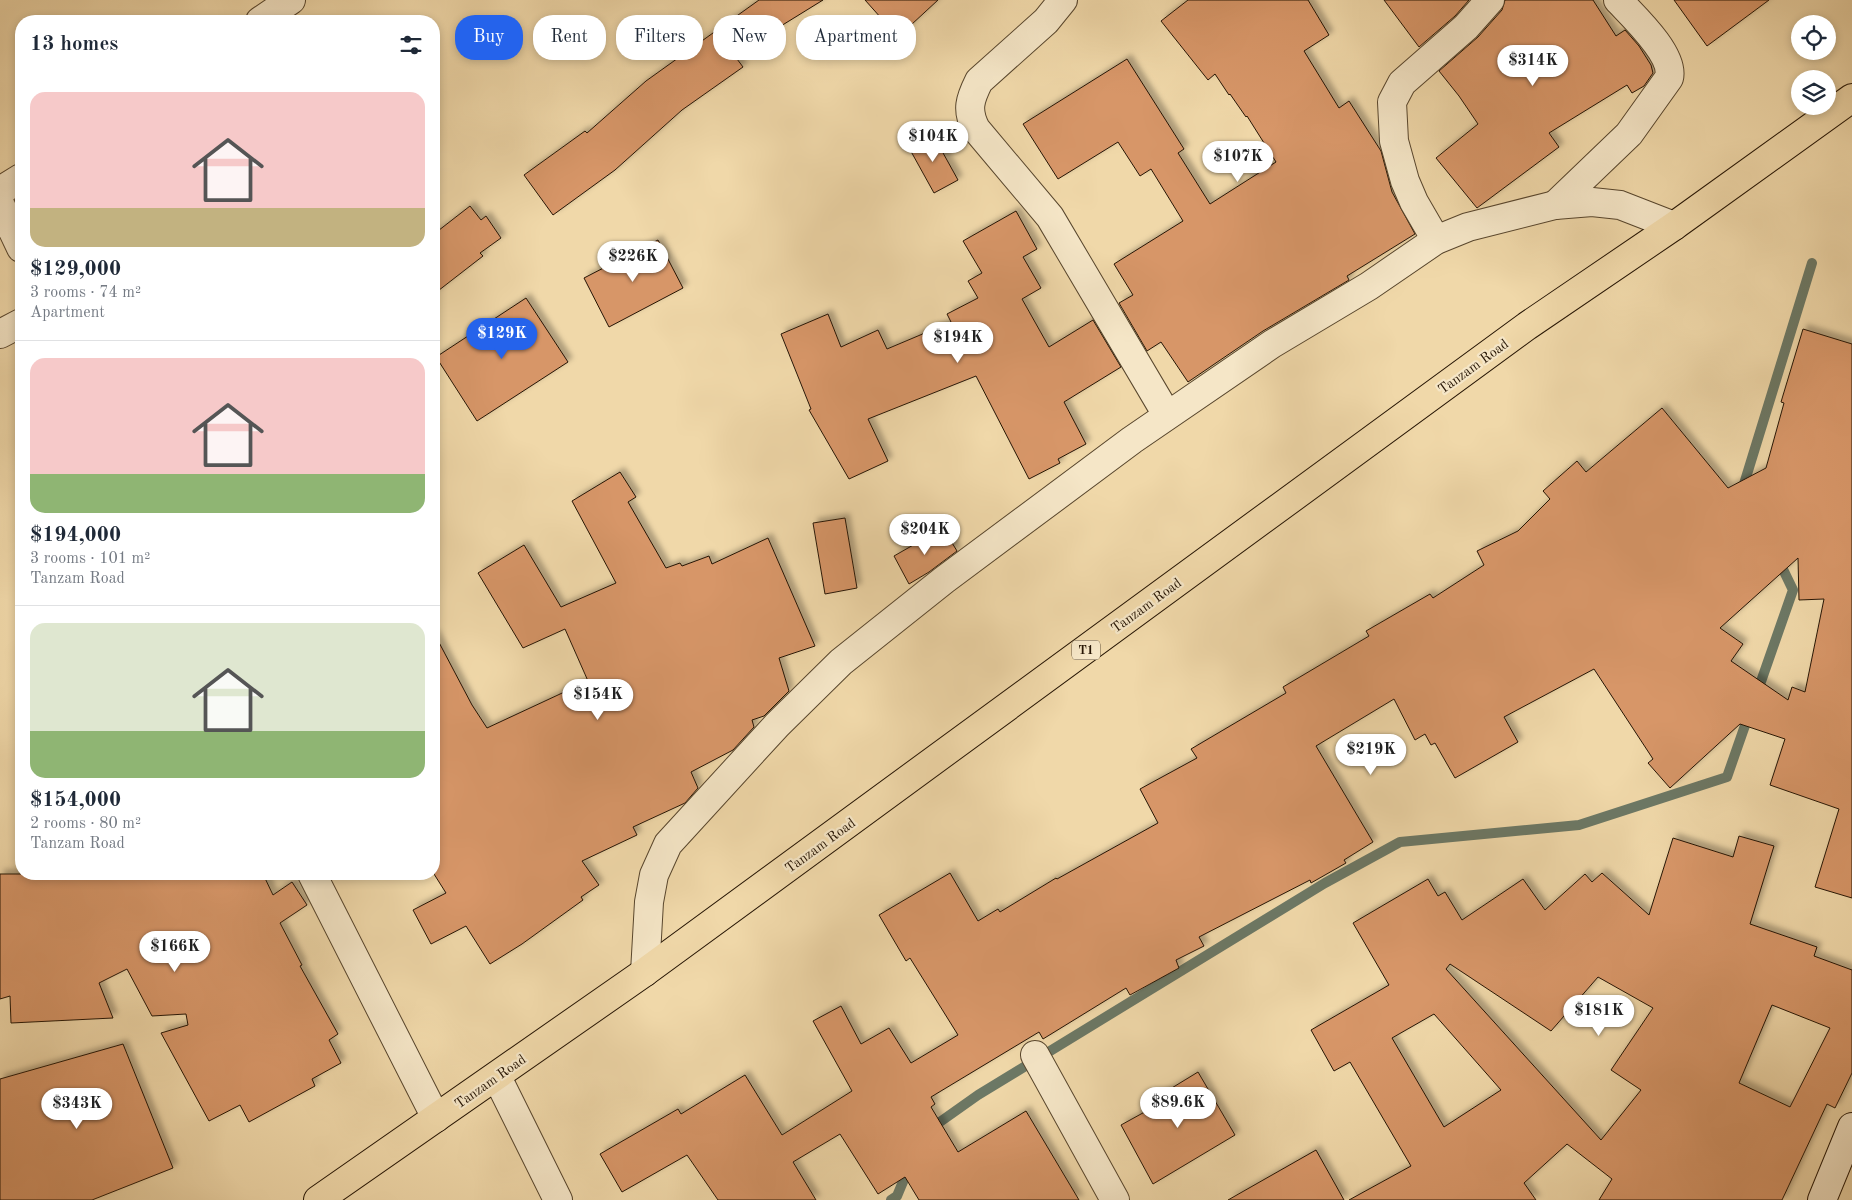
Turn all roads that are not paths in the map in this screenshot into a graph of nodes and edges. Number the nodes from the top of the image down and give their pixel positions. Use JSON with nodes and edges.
{"nodes":[{"id":1,"x":291,"y":0,"type":"edge"},
{"id":2,"x":1063,"y":0,"type":"edge"},
{"id":3,"x":1490,"y":0,"type":"edge"},
{"id":4,"x":1618,"y":0,"type":"edge"},
{"id":5,"x":269,"y":15,"type":"edge"},
{"id":6,"x":1852,"y":98,"type":"edge"},
{"id":7,"x":15,"y":182,"type":"edge"},
{"id":8,"x":0,"y":191,"type":"edge"},
{"id":9,"x":0,"y":204,"type":"edge"},
{"id":10,"x":1555,"y":205,"type":"junction"},
{"id":11,"x":1674,"y":226,"type":"junction"},
{"id":12,"x":15,"y":235,"type":"edge"},
{"id":13,"x":1436,"y":240,"type":"junction"},
{"id":14,"x":15,"y":326,"type":"edge"},
{"id":15,"x":0,"y":334,"type":"edge"},
{"id":16,"x":1167,"y":415,"type":"junction"},
{"id":17,"x":315,"y":880,"type":"edge"},
{"id":18,"x":645,"y":972,"type":"junction"},
{"id":19,"x":1035,"y":1055,"type":"dead end"},
{"id":20,"x":496,"y":1077,"type":"junction"},
{"id":21,"x":436,"y":1118,"type":"junction"},
{"id":22,"x":1852,"y":1127,"type":"edge"},
{"id":23,"x":318,"y":1200,"type":"edge"},
{"id":24,"x":558,"y":1200,"type":"edge"},
{"id":25,"x":1115,"y":1200,"type":"edge"},
{"id":26,"x":1822,"y":1200,"type":"edge"}],
"edges":[{"from":1,"to":5,"type":"street"},
{"from":2,"to":16,"type":"street"},
{"from":3,"to":13,"type":"street"},
{"from":4,"to":10,"type":"street"},
{"from":6,"to":11,"type":"highway","name":"Tanzam Road","number":"T1"},
{"from":7,"to":8,"type":"street"},
{"from":9,"to":12,"type":"street"},
{"from":10,"to":11,"type":"street"},
{"from":10,"to":13,"type":"street"},
{"from":11,"to":18,"type":"highway","name":"Tanzam Road","number":"T1"},
{"from":13,"to":16,"type":"street"},
{"from":14,"to":15,"type":"street"},
{"from":16,"to":18,"type":"street"},
{"from":17,"to":21,"type":"street"},
{"from":18,"to":20,"type":"highway","name":"Tanzam Road","number":"T1"},
{"from":19,"to":25,"type":"street"},
{"from":20,"to":21,"type":"highway","name":"Tanzam Road","number":"T1"},
{"from":20,"to":24,"type":"street"},
{"from":21,"to":23,"type":"highway","name":"Tanzam Road","number":"T1"},
{"from":22,"to":26,"type":"street"}]}
